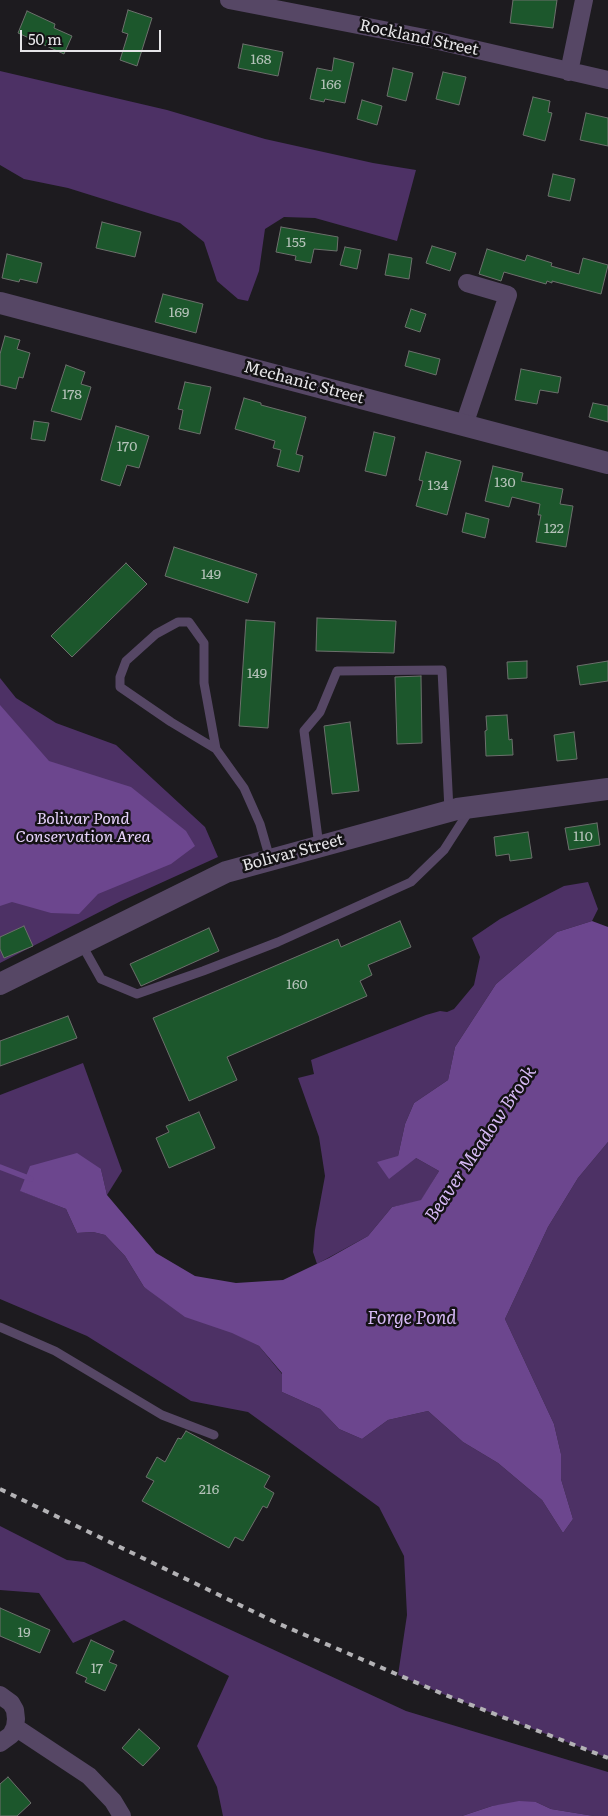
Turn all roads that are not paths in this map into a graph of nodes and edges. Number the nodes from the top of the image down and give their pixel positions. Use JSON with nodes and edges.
{"nodes":[{"id":1,"x":229,"y":0,"type":"edge"},
{"id":2,"x":584,"y":0,"type":"edge"},
{"id":3,"x":569,"y":72,"type":"junction"},
{"id":4,"x":608,"y":80,"type":"edge"},
{"id":5,"x":467,"y":283,"type":"dead end"},
{"id":6,"x":0,"y":303,"type":"edge"},
{"id":7,"x":464,"y":425,"type":"junction"},
{"id":8,"x":608,"y":463,"type":"edge"},
{"id":9,"x":216,"y":749,"type":"junction"},
{"id":10,"x":608,"y":789,"type":"edge"},
{"id":11,"x":472,"y":807,"type":"junction"},
{"id":12,"x":450,"y":811,"type":"junction"},
{"id":13,"x":319,"y":846,"type":"junction"},
{"id":14,"x":270,"y":859,"type":"junction"},
{"id":15,"x":81,"y":942,"type":"junction"},
{"id":16,"x":0,"y":984,"type":"edge"},
{"id":17,"x":0,"y":1327,"type":"edge"},
{"id":18,"x":214,"y":1436,"type":"dead end"},
{"id":19,"x":0,"y":1695,"type":"edge"},
{"id":20,"x":15,"y":1727,"type":"junction"},
{"id":21,"x":0,"y":1743,"type":"edge"},
{"id":22,"x":122,"y":1816,"type":"edge"}],
"edges":[{"from":1,"to":3,"type":"street","name":"Rockland Street"},
{"from":2,"to":3,"type":"street"},
{"from":3,"to":4,"type":"street","name":"Rockland Street"},
{"from":5,"to":7,"type":"street"},
{"from":6,"to":7,"type":"street","name":"Mechanic Street"},
{"from":7,"to":8,"type":"street","name":"Mechanic Street"},
{"from":9,"to":9,"type":"lane"},
{"from":9,"to":14,"type":"lane"},
{"from":10,"to":11,"type":"street","name":"Bolivar Street"},
{"from":11,"to":12,"type":"street","name":"Bolivar Street"},
{"from":11,"to":15,"type":"lane"},
{"from":12,"to":13,"type":"street","name":"Bolivar Street"},
{"from":12,"to":13,"type":"lane"},
{"from":13,"to":14,"type":"street","name":"Bolivar Street"},
{"from":14,"to":15,"type":"street","name":"Bolivar Street"},
{"from":15,"to":16,"type":"street","name":"Bolivar Street"},
{"from":17,"to":18,"type":"lane"},
{"from":19,"to":20,"type":"street"},
{"from":20,"to":21,"type":"street"},
{"from":20,"to":22,"type":"street"}]}
